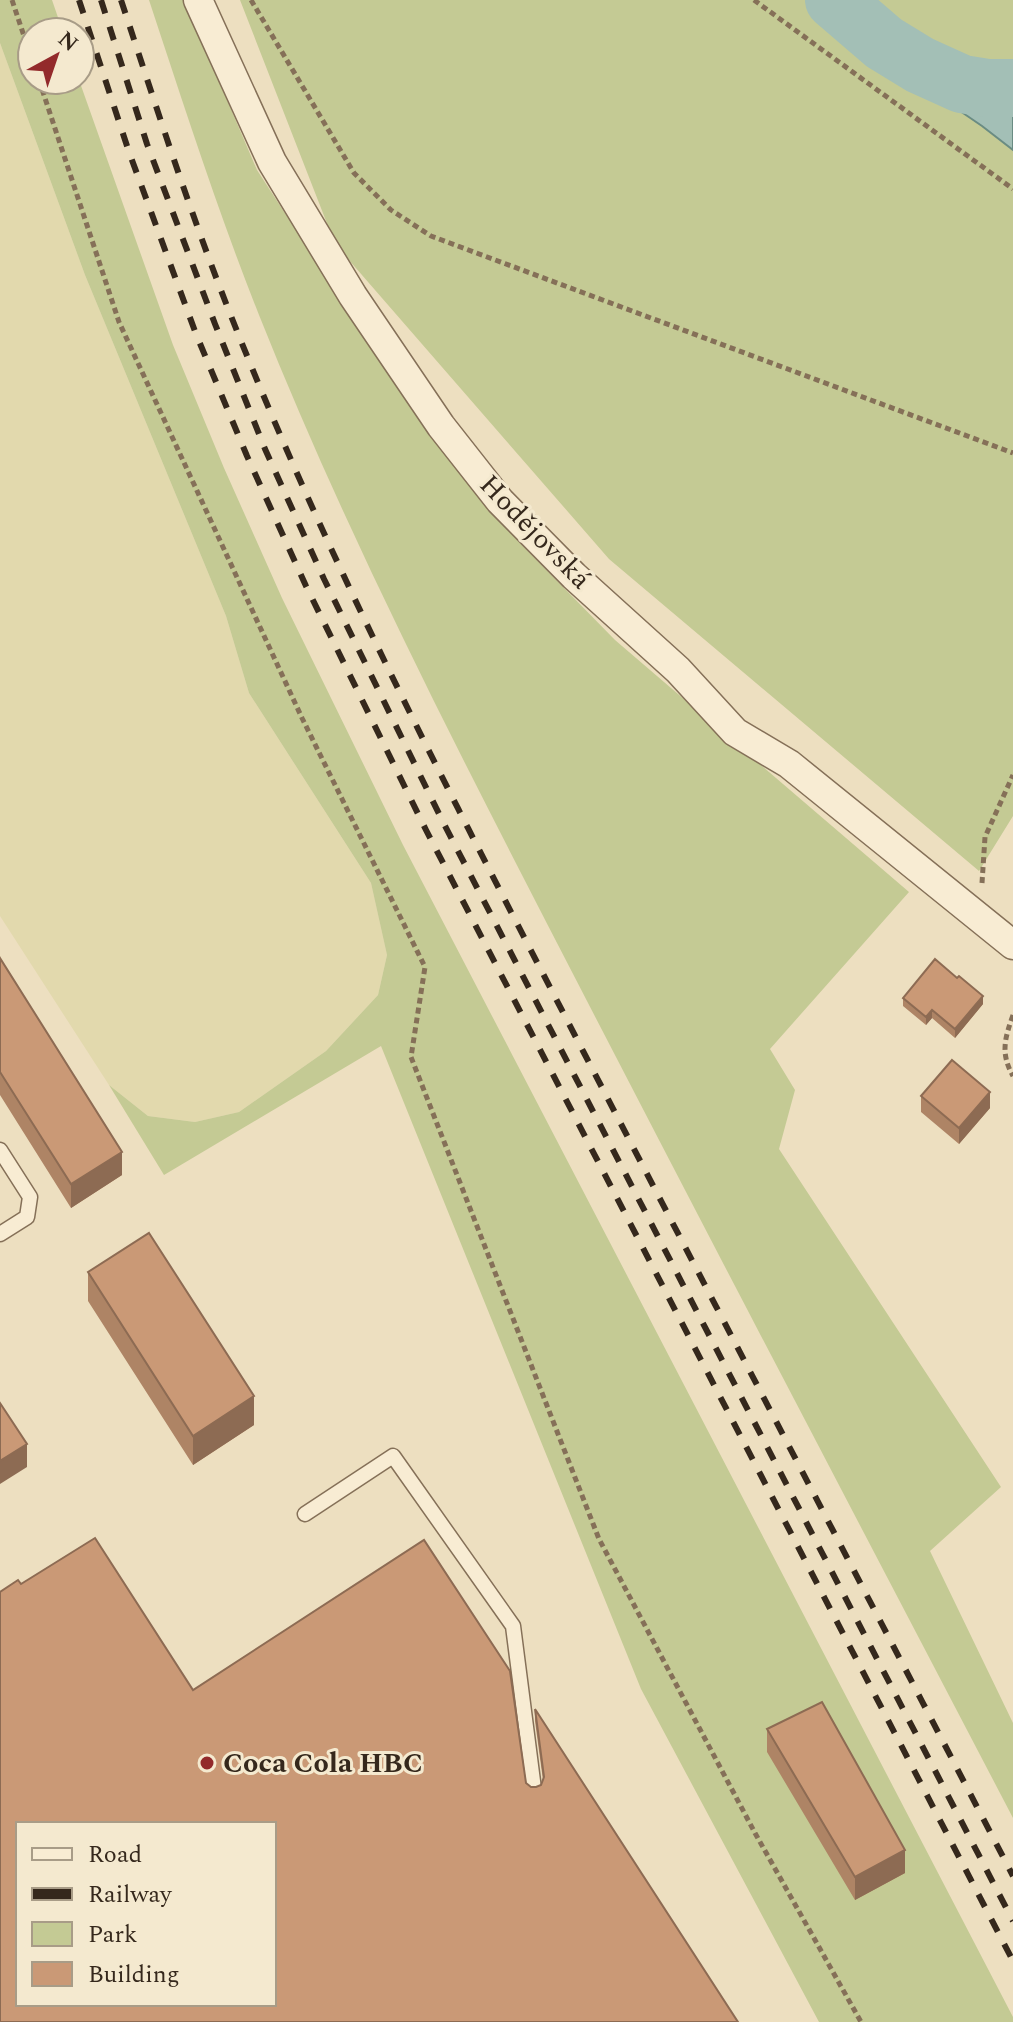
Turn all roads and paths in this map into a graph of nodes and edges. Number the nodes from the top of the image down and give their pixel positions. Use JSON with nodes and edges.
{"nodes":[{"id":1,"x":198,"y":0,"type":"edge"},
{"id":2,"x":251,"y":0,"type":"edge"},
{"id":3,"x":754,"y":0,"type":"edge"},
{"id":4,"x":44,"y":96,"type":"edge"},
{"id":5,"x":1013,"y":189,"type":"edge"},
{"id":6,"x":1013,"y":453,"type":"edge"},
{"id":7,"x":1013,"y":775,"type":"edge"},
{"id":8,"x":1008,"y":941,"type":"edge"},
{"id":9,"x":1013,"y":1015,"type":"edge"},
{"id":10,"x":1013,"y":1076,"type":"edge"},
{"id":11,"x":0,"y":1150,"type":"edge"},
{"id":12,"x":0,"y":1234,"type":"edge"},
{"id":13,"x":305,"y":1514,"type":"dead end"},
{"id":14,"x":534,"y":1789,"type":"edge"},
{"id":15,"x":861,"y":2022,"type":"edge"}],
"edges":[{"from":1,"to":8,"type":"street","name":"Hodějovská"},
{"from":2,"to":6,"type":"path"},
{"from":3,"to":5,"type":"path"},
{"from":4,"to":15,"type":"path"},
{"from":7,"to":8,"type":"path"},
{"from":9,"to":10,"type":"path"},
{"from":11,"to":12,"type":"lane"},
{"from":13,"to":14,"type":"lane"}]}
